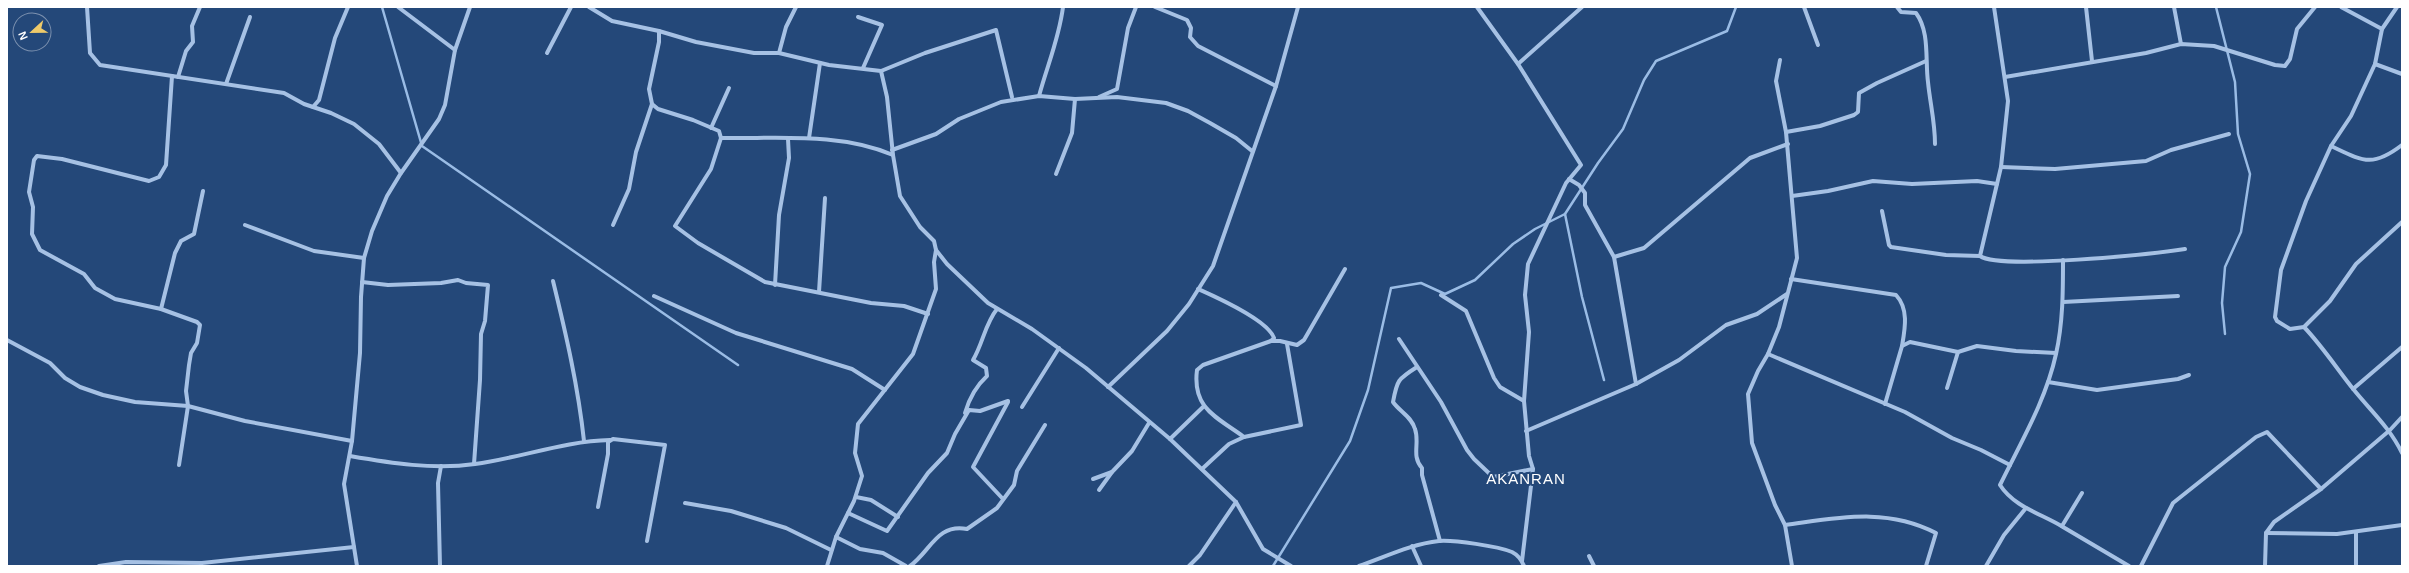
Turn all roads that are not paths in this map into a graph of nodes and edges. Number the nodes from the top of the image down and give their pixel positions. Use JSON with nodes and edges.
{"nodes":[{"id":1,"x":87,"y":7,"type":"edge"},
{"id":2,"x":200,"y":7,"type":"edge"},
{"id":3,"x":348,"y":7,"type":"edge"},
{"id":4,"x":398,"y":7,"type":"edge"},
{"id":5,"x":470,"y":7,"type":"edge"},
{"id":6,"x":571,"y":7,"type":"edge"},
{"id":7,"x":588,"y":7,"type":"edge"},
{"id":8,"x":796,"y":7,"type":"edge"},
{"id":9,"x":1063,"y":7,"type":"edge"},
{"id":10,"x":1136,"y":7,"type":"edge"},
{"id":11,"x":1155,"y":7,"type":"edge"},
{"id":12,"x":1298,"y":7,"type":"edge"},
{"id":13,"x":1477,"y":7,"type":"edge"},
{"id":14,"x":1582,"y":7,"type":"edge"},
{"id":15,"x":1804,"y":7,"type":"edge"},
{"id":16,"x":1897,"y":7,"type":"edge"},
{"id":17,"x":1994,"y":7,"type":"edge"},
{"id":18,"x":2086,"y":7,"type":"edge"},
{"id":19,"x":2174,"y":7,"type":"edge"},
{"id":20,"x":2315,"y":7,"type":"edge"},
{"id":21,"x":2340,"y":7,"type":"edge"},
{"id":22,"x":2397,"y":7,"type":"edge"},
{"id":23,"x":250,"y":17,"type":"dead end"},
{"id":24,"x":858,"y":17,"type":"dead end"},
{"id":25,"x":2382,"y":29,"type":"junction"},
{"id":26,"x":659,"y":31,"type":"junction"},
{"id":27,"x":2181,"y":44,"type":"junction"},
{"id":28,"x":1818,"y":45,"type":"dead end"},
{"id":29,"x":455,"y":50,"type":"junction"},
{"id":30,"x":547,"y":53,"type":"dead end"},
{"id":31,"x":779,"y":53,"type":"junction"},
{"id":32,"x":1780,"y":60,"type":"dead end"},
{"id":33,"x":1926,"y":61,"type":"junction"},
{"id":34,"x":2092,"y":61,"type":"junction"},
{"id":35,"x":820,"y":63,"type":"junction"},
{"id":36,"x":1518,"y":64,"type":"junction"},
{"id":37,"x":2375,"y":64,"type":"junction"},
{"id":38,"x":863,"y":68,"type":"junction"},
{"id":39,"x":881,"y":71,"type":"junction"},
{"id":40,"x":2402,"y":74,"type":"edge"},
{"id":41,"x":172,"y":76,"type":"junction"},
{"id":42,"x":178,"y":77,"type":"junction"},
{"id":43,"x":2005,"y":77,"type":"junction"},
{"id":44,"x":226,"y":84,"type":"junction"},
{"id":45,"x":1276,"y":86,"type":"junction"},
{"id":46,"x":729,"y":88,"type":"dead end"},
{"id":47,"x":1040,"y":96,"type":"junction"},
{"id":48,"x":1012,"y":97,"type":"dead end"},
{"id":49,"x":1097,"y":98,"type":"junction"},
{"id":50,"x":1075,"y":99,"type":"junction"},
{"id":51,"x":652,"y":104,"type":"junction"},
{"id":52,"x":313,"y":107,"type":"junction"},
{"id":53,"x":711,"y":128,"type":"junction"},
{"id":54,"x":1786,"y":132,"type":"junction"},
{"id":55,"x":2229,"y":134,"type":"dead end"},
{"id":56,"x":721,"y":138,"type":"junction"},
{"id":57,"x":809,"y":138,"type":"junction"},
{"id":58,"x":788,"y":139,"type":"junction"},
{"id":59,"x":1788,"y":144,"type":"junction"},
{"id":60,"x":1935,"y":144,"type":"dead end"},
{"id":61,"x":2402,"y":145,"type":"edge"},
{"id":62,"x":2331,"y":146,"type":"junction"},
{"id":63,"x":892,"y":150,"type":"junction"},
{"id":64,"x":1252,"y":151,"type":"junction"},
{"id":65,"x":893,"y":155,"type":"junction"},
{"id":66,"x":2001,"y":167,"type":"junction"},
{"id":67,"x":400,"y":173,"type":"junction"},
{"id":68,"x":1056,"y":174,"type":"dead end"},
{"id":69,"x":1569,"y":179,"type":"junction"},
{"id":70,"x":1997,"y":184,"type":"junction"},
{"id":71,"x":204,"y":191,"type":"dead end"},
{"id":72,"x":1792,"y":196,"type":"junction"},
{"id":73,"x":825,"y":198,"type":"dead end"},
{"id":74,"x":1882,"y":211,"type":"dead end"},
{"id":75,"x":2402,"y":222,"type":"edge"},
{"id":76,"x":245,"y":225,"type":"dead end"},
{"id":77,"x":613,"y":225,"type":"dead end"},
{"id":78,"x":2185,"y":249,"type":"dead end"},
{"id":79,"x":936,"y":250,"type":"junction"},
{"id":80,"x":1980,"y":256,"type":"junction"},
{"id":81,"x":1614,"y":257,"type":"junction"},
{"id":82,"x":364,"y":258,"type":"junction"},
{"id":83,"x":2063,"y":260,"type":"junction"},
{"id":84,"x":1345,"y":269,"type":"dead end"},
{"id":85,"x":1791,"y":280,"type":"junction"},
{"id":86,"x":553,"y":281,"type":"dead end"},
{"id":87,"x":362,"y":282,"type":"junction"},
{"id":88,"x":775,"y":285,"type":"junction"},
{"id":89,"x":1198,"y":289,"type":"junction"},
{"id":90,"x":819,"y":292,"type":"junction"},
{"id":91,"x":1788,"y":294,"type":"junction"},
{"id":92,"x":1441,"y":295,"type":"dead end"},
{"id":93,"x":654,"y":296,"type":"dead end"},
{"id":94,"x":2178,"y":296,"type":"dead end"},
{"id":95,"x":2063,"y":302,"type":"junction"},
{"id":96,"x":161,"y":309,"type":"junction"},
{"id":97,"x":997,"y":309,"type":"junction"},
{"id":98,"x":928,"y":314,"type":"junction"},
{"id":99,"x":2304,"y":327,"type":"junction"},
{"id":100,"x":1399,"y":338,"type":"dead end"},
{"id":101,"x":7,"y":340,"type":"edge"},
{"id":102,"x":1271,"y":341,"type":"junction"},
{"id":103,"x":1287,"y":344,"type":"junction"},
{"id":104,"x":1902,"y":346,"type":"junction"},
{"id":105,"x":2402,"y":347,"type":"edge"},
{"id":106,"x":1059,"y":348,"type":"junction"},
{"id":107,"x":1958,"y":352,"type":"junction"},
{"id":108,"x":2056,"y":353,"type":"junction"},
{"id":109,"x":1768,"y":354,"type":"junction"},
{"id":110,"x":1417,"y":367,"type":"junction"},
{"id":111,"x":2189,"y":375,"type":"dead end"},
{"id":112,"x":2048,"y":382,"type":"junction"},
{"id":113,"x":1636,"y":384,"type":"junction"},
{"id":114,"x":1108,"y":387,"type":"junction"},
{"id":115,"x":1947,"y":388,"type":"dead end"},
{"id":116,"x":2353,"y":389,"type":"junction"},
{"id":117,"x":885,"y":390,"type":"junction"},
{"id":118,"x":1524,"y":401,"type":"junction"},
{"id":119,"x":1885,"y":404,"type":"junction"},
{"id":120,"x":188,"y":406,"type":"junction"},
{"id":121,"x":1203,"y":407,"type":"junction"},
{"id":122,"x":1022,"y":408,"type":"dead end"},
{"id":123,"x":2402,"y":416,"type":"edge"},
{"id":124,"x":964,"y":420,"type":"junction"},
{"id":125,"x":1149,"y":423,"type":"junction"},
{"id":126,"x":1045,"y":425,"type":"dead end"},
{"id":127,"x":2390,"y":430,"type":"junction"},
{"id":128,"x":1526,"y":431,"type":"junction"},
{"id":129,"x":1244,"y":437,"type":"junction"},
{"id":130,"x":1170,"y":439,"type":"junction"},
{"id":131,"x":610,"y":440,"type":"junction"},
{"id":132,"x":352,"y":441,"type":"junction"},
{"id":133,"x":584,"y":441,"type":"junction"},
{"id":134,"x":2402,"y":453,"type":"edge"},
{"id":135,"x":350,"y":456,"type":"junction"},
{"id":136,"x":474,"y":464,"type":"junction"},
{"id":137,"x":179,"y":465,"type":"dead end"},
{"id":138,"x":2010,"y":465,"type":"junction"},
{"id":139,"x":440,"y":466,"type":"junction"},
{"id":140,"x":1202,"y":469,"type":"junction"},
{"id":141,"x":1533,"y":469,"type":"junction"},
{"id":142,"x":1112,"y":472,"type":"junction"},
{"id":143,"x":1093,"y":479,"type":"dead end"},
{"id":144,"x":2321,"y":488,"type":"junction"},
{"id":145,"x":1099,"y":490,"type":"dead end"},
{"id":146,"x":2082,"y":493,"type":"dead end"},
{"id":147,"x":856,"y":497,"type":"junction"},
{"id":148,"x":1003,"y":499,"type":"junction"},
{"id":149,"x":1236,"y":502,"type":"junction"},
{"id":150,"x":685,"y":503,"type":"dead end"},
{"id":151,"x":598,"y":507,"type":"dead end"},
{"id":152,"x":2026,"y":508,"type":"junction"},
{"id":153,"x":848,"y":512,"type":"junction"},
{"id":154,"x":898,"y":516,"type":"junction"},
{"id":155,"x":1784,"y":525,"type":"junction"},
{"id":156,"x":2402,"y":525,"type":"edge"},
{"id":157,"x":2062,"y":526,"type":"junction"},
{"id":158,"x":2356,"y":532,"type":"junction"},
{"id":159,"x":2266,"y":533,"type":"junction"},
{"id":160,"x":836,"y":537,"type":"junction"},
{"id":161,"x":647,"y":541,"type":"dead end"},
{"id":162,"x":1440,"y":541,"type":"junction"},
{"id":163,"x":1412,"y":546,"type":"junction"},
{"id":164,"x":354,"y":547,"type":"junction"},
{"id":165,"x":831,"y":550,"type":"junction"},
{"id":166,"x":1589,"y":556,"type":"dead end"},
{"id":167,"x":1522,"y":561,"type":"junction"},
{"id":168,"x":99,"y":566,"type":"edge"},
{"id":169,"x":357,"y":566,"type":"edge"},
{"id":170,"x":440,"y":566,"type":"edge"},
{"id":171,"x":827,"y":566,"type":"edge"},
{"id":172,"x":906,"y":566,"type":"edge"},
{"id":173,"x":910,"y":566,"type":"edge"},
{"id":174,"x":1189,"y":566,"type":"edge"},
{"id":175,"x":1291,"y":566,"type":"edge"},
{"id":176,"x":1359,"y":566,"type":"edge"},
{"id":177,"x":1421,"y":566,"type":"edge"},
{"id":178,"x":1524,"y":566,"type":"edge"},
{"id":179,"x":1594,"y":566,"type":"edge"},
{"id":180,"x":1792,"y":566,"type":"edge"},
{"id":181,"x":1926,"y":566,"type":"edge"},
{"id":182,"x":1986,"y":566,"type":"edge"},
{"id":183,"x":2129,"y":566,"type":"edge"},
{"id":184,"x":2141,"y":566,"type":"edge"},
{"id":185,"x":2265,"y":566,"type":"edge"},
{"id":186,"x":2356,"y":566,"type":"edge"}],
"edges":[{"from":1,"to":41,"type":"street"},
{"from":2,"to":42,"type":"street"},
{"from":3,"to":52,"type":"street"},
{"from":4,"to":29,"type":"street"},
{"from":5,"to":29,"type":"street"},
{"from":6,"to":30,"type":"street"},
{"from":7,"to":26,"type":"street"},
{"from":8,"to":31,"type":"street"},
{"from":9,"to":47,"type":"street"},
{"from":10,"to":49,"type":"street"},
{"from":11,"to":45,"type":"street"},
{"from":12,"to":45,"type":"street"},
{"from":13,"to":36,"type":"street"},
{"from":14,"to":36,"type":"street"},
{"from":15,"to":28,"type":"street"},
{"from":16,"to":33,"type":"street"},
{"from":17,"to":43,"type":"street"},
{"from":18,"to":34,"type":"street"},
{"from":19,"to":27,"type":"street"},
{"from":20,"to":27,"type":"street"},
{"from":21,"to":25,"type":"street"},
{"from":22,"to":25,"type":"street"},
{"from":23,"to":44,"type":"street"},
{"from":24,"to":38,"type":"street"},
{"from":25,"to":37,"type":"street"},
{"from":26,"to":31,"type":"street"},
{"from":26,"to":51,"type":"street"},
{"from":27,"to":34,"type":"street"},
{"from":29,"to":67,"type":"street"},
{"from":31,"to":35,"type":"street"},
{"from":32,"to":54,"type":"street"},
{"from":33,"to":54,"type":"street"},
{"from":33,"to":60,"type":"street"},
{"from":34,"to":43,"type":"street"},
{"from":35,"to":38,"type":"street"},
{"from":35,"to":57,"type":"street"},
{"from":36,"to":69,"type":"street"},
{"from":37,"to":40,"type":"street"},
{"from":37,"to":62,"type":"street"},
{"from":38,"to":39,"type":"street"},
{"from":39,"to":48,"type":"street"},
{"from":39,"to":63,"type":"street"},
{"from":41,"to":42,"type":"street"},
{"from":41,"to":96,"type":"street"},
{"from":42,"to":44,"type":"street"},
{"from":43,"to":66,"type":"street"},
{"from":44,"to":52,"type":"street"},
{"from":45,"to":64,"type":"street"},
{"from":46,"to":53,"type":"street"},
{"from":47,"to":50,"type":"street"},
{"from":47,"to":63,"type":"street"},
{"from":49,"to":50,"type":"street"},
{"from":49,"to":64,"type":"street"},
{"from":50,"to":68,"type":"street"},
{"from":51,"to":53,"type":"street"},
{"from":51,"to":77,"type":"street"},
{"from":52,"to":67,"type":"street"},
{"from":53,"to":56,"type":"street"},
{"from":54,"to":59,"type":"street"},
{"from":55,"to":66,"type":"street"},
{"from":56,"to":58,"type":"street"},
{"from":56,"to":88,"type":"street"},
{"from":57,"to":58,"type":"street"},
{"from":57,"to":65,"type":"street"},
{"from":58,"to":88,"type":"street"},
{"from":59,"to":72,"type":"street"},
{"from":59,"to":81,"type":"street"},
{"from":61,"to":62,"type":"street"},
{"from":62,"to":99,"type":"street"},
{"from":63,"to":65,"type":"street"},
{"from":64,"to":89,"type":"street"},
{"from":65,"to":79,"type":"street"},
{"from":66,"to":70,"type":"street"},
{"from":67,"to":82,"type":"street"},
{"from":69,"to":81,"type":"street"},
{"from":69,"to":118,"type":"street"},
{"from":70,"to":72,"type":"street"},
{"from":70,"to":80,"type":"street"},
{"from":71,"to":96,"type":"street"},
{"from":72,"to":85,"type":"street"},
{"from":73,"to":90,"type":"street"},
{"from":74,"to":80,"type":"street"},
{"from":75,"to":99,"type":"street"},
{"from":76,"to":82,"type":"street"},
{"from":78,"to":83,"type":"street"},
{"from":79,"to":97,"type":"street"},
{"from":79,"to":98,"type":"street"},
{"from":80,"to":83,"type":"street"},
{"from":81,"to":113,"type":"street"},
{"from":82,"to":87,"type":"street"},
{"from":83,"to":95,"type":"street"},
{"from":84,"to":103,"type":"street"},
{"from":85,"to":91,"type":"street"},
{"from":85,"to":104,"type":"street"},
{"from":86,"to":133,"type":"street"},
{"from":87,"to":132,"type":"street"},
{"from":87,"to":136,"type":"street"},
{"from":88,"to":90,"type":"street"},
{"from":89,"to":102,"type":"street"},
{"from":89,"to":114,"type":"street"},
{"from":90,"to":98,"type":"street"},
{"from":91,"to":109,"type":"street"},
{"from":91,"to":113,"type":"street"},
{"from":92,"to":118,"type":"street"},
{"from":93,"to":117,"type":"street"},
{"from":94,"to":95,"type":"street"},
{"from":95,"to":108,"type":"street"},
{"from":96,"to":120,"type":"street"},
{"from":97,"to":106,"type":"street"},
{"from":97,"to":124,"type":"street"},
{"from":98,"to":117,"type":"street"},
{"from":99,"to":116,"type":"street"},
{"from":100,"to":110,"type":"street"},
{"from":101,"to":120,"type":"street"},
{"from":102,"to":103,"type":"street"},
{"from":102,"to":121,"type":"street"},
{"from":103,"to":129,"type":"street"},
{"from":104,"to":107,"type":"street"},
{"from":104,"to":119,"type":"street"},
{"from":105,"to":116,"type":"street"},
{"from":106,"to":114,"type":"street"},
{"from":106,"to":122,"type":"street"},
{"from":107,"to":108,"type":"street"},
{"from":107,"to":115,"type":"street"},
{"from":108,"to":112,"type":"street"},
{"from":109,"to":119,"type":"street"},
{"from":109,"to":155,"type":"street"},
{"from":110,"to":141,"type":"street"},
{"from":110,"to":162,"type":"street"},
{"from":111,"to":112,"type":"street"},
{"from":112,"to":138,"type":"street"},
{"from":113,"to":128,"type":"street"},
{"from":114,"to":125,"type":"street"},
{"from":116,"to":127,"type":"street"},
{"from":117,"to":147,"type":"street"},
{"from":118,"to":128,"type":"street"},
{"from":119,"to":138,"type":"street"},
{"from":120,"to":132,"type":"street"},
{"from":120,"to":137,"type":"street"},
{"from":121,"to":129,"type":"street"},
{"from":121,"to":130,"type":"street"},
{"from":123,"to":127,"type":"street"},
{"from":124,"to":148,"type":"street"},
{"from":124,"to":154,"type":"street"},
{"from":125,"to":130,"type":"street"},
{"from":125,"to":142,"type":"street"},
{"from":126,"to":148,"type":"street"},
{"from":127,"to":134,"type":"street"},
{"from":127,"to":144,"type":"street"},
{"from":128,"to":141,"type":"street"},
{"from":129,"to":140,"type":"street"},
{"from":130,"to":140,"type":"street"},
{"from":131,"to":133,"type":"street"},
{"from":131,"to":151,"type":"street"},
{"from":131,"to":161,"type":"street"},
{"from":132,"to":135,"type":"street"},
{"from":133,"to":136,"type":"street"},
{"from":135,"to":139,"type":"street"},
{"from":135,"to":164,"type":"street"},
{"from":136,"to":139,"type":"street"},
{"from":138,"to":152,"type":"street"},
{"from":139,"to":170,"type":"street"},
{"from":140,"to":149,"type":"street"},
{"from":141,"to":167,"type":"street"},
{"from":142,"to":143,"type":"street"},
{"from":142,"to":145,"type":"street"},
{"from":144,"to":159,"type":"street"},
{"from":144,"to":184,"type":"street"},
{"from":146,"to":157,"type":"street"},
{"from":147,"to":153,"type":"street"},
{"from":147,"to":154,"type":"street"},
{"from":148,"to":173,"type":"street"},
{"from":149,"to":174,"type":"street"},
{"from":149,"to":175,"type":"street"},
{"from":150,"to":165,"type":"street"},
{"from":152,"to":157,"type":"street"},
{"from":152,"to":182,"type":"street"},
{"from":153,"to":154,"type":"street"},
{"from":153,"to":160,"type":"street"},
{"from":155,"to":180,"type":"street"},
{"from":155,"to":181,"type":"street"},
{"from":156,"to":158,"type":"street"},
{"from":157,"to":183,"type":"street"},
{"from":158,"to":159,"type":"street"},
{"from":158,"to":186,"type":"street"},
{"from":159,"to":185,"type":"street"},
{"from":160,"to":165,"type":"street"},
{"from":160,"to":172,"type":"street"},
{"from":162,"to":163,"type":"street"},
{"from":162,"to":167,"type":"street"},
{"from":163,"to":176,"type":"street"},
{"from":163,"to":177,"type":"street"},
{"from":164,"to":168,"type":"street"},
{"from":164,"to":169,"type":"street"},
{"from":165,"to":171,"type":"street"},
{"from":166,"to":179,"type":"street"},
{"from":167,"to":178,"type":"street"}]}
